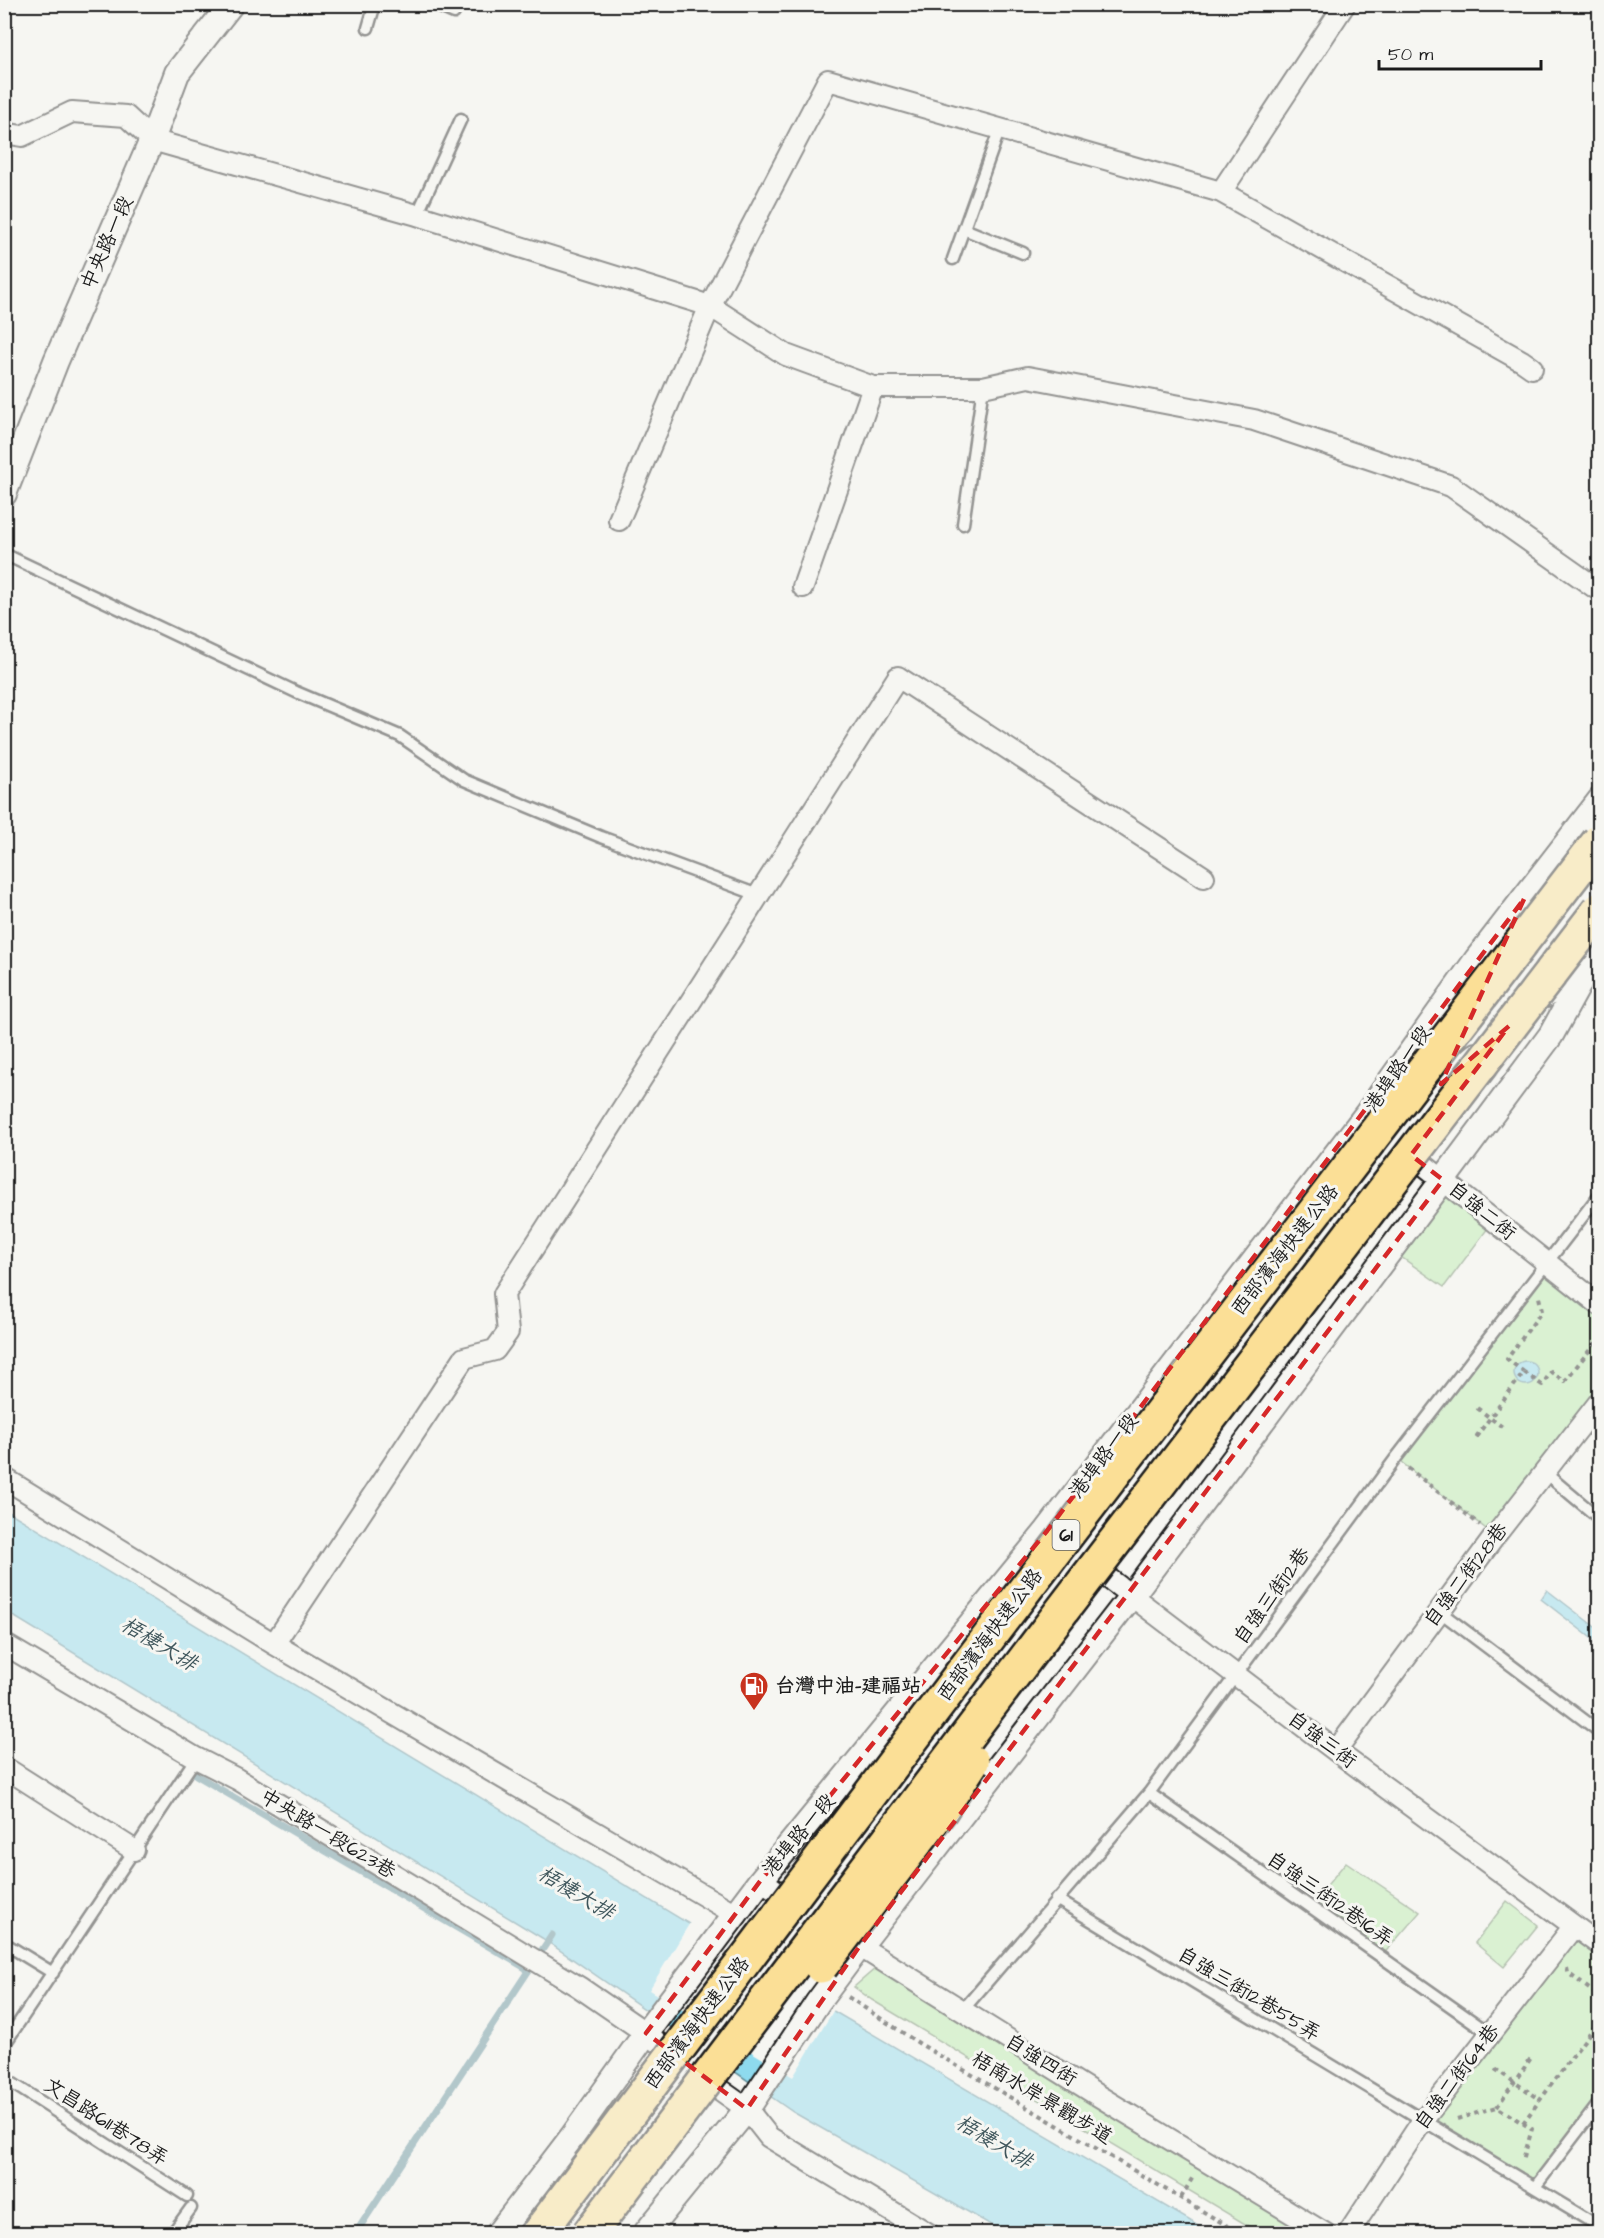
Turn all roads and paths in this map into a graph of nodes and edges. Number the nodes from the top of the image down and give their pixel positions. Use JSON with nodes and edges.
{"nodes":[{"id":1,"x":231,"y":4,"type":"edge"},
{"id":2,"x":375,"y":4,"type":"edge"},
{"id":3,"x":433,"y":4,"type":"edge"},
{"id":4,"x":1345,"y":4,"type":"edge"},
{"id":5,"x":454,"y":13,"type":"dead end"},
{"id":6,"x":368,"y":28,"type":"dead end"},
{"id":7,"x":461,"y":119,"type":"dead end"},
{"id":8,"x":1000,"y":128,"type":"junction"},
{"id":9,"x":4,"y":133,"type":"edge"},
{"id":10,"x":152,"y":140,"type":"junction"},
{"id":11,"x":1221,"y":192,"type":"junction"},
{"id":12,"x":417,"y":215,"type":"junction"},
{"id":13,"x":964,"y":229,"type":"junction"},
{"id":14,"x":1023,"y":253,"type":"dead end"},
{"id":15,"x":953,"y":259,"type":"dead end"},
{"id":16,"x":710,"y":306,"type":"junction"},
{"id":17,"x":1532,"y":368,"type":"dead end"},
{"id":18,"x":873,"y":387,"type":"junction"},
{"id":19,"x":983,"y":387,"type":"junction"},
{"id":20,"x":4,"y":494,"type":"edge"},
{"id":21,"x":619,"y":520,"type":"dead end"},
{"id":22,"x":963,"y":524,"type":"dead end"},
{"id":23,"x":4,"y":554,"type":"edge"},
{"id":24,"x":804,"y":587,"type":"dead end"},
{"id":25,"x":1599,"y":591,"type":"edge"},
{"id":26,"x":1599,"y":801,"type":"edge"},
{"id":27,"x":1599,"y":840,"type":"edge"},
{"id":28,"x":1204,"y":877,"type":"dead end"},
{"id":29,"x":758,"y":895,"type":"junction"},
{"id":30,"x":1524,"y":899,"type":"junction"},
{"id":31,"x":1599,"y":909,"type":"edge"},
{"id":32,"x":1598,"y":951,"type":"edge"},
{"id":33,"x":1442,"y":1084,"type":"junction"},
{"id":34,"x":1366,"y":1115,"type":"junction"},
{"id":35,"x":1396,"y":1143,"type":"junction"},
{"id":36,"x":1443,"y":1180,"type":"junction"},
{"id":37,"x":1599,"y":1194,"type":"edge"},
{"id":38,"x":1540,"y":1270,"type":"junction"},
{"id":39,"x":1599,"y":1305,"type":"edge"},
{"id":40,"x":1596,"y":1342,"type":"dead end"},
{"id":41,"x":1524,"y":1372,"type":"junction"},
{"id":42,"x":1599,"y":1401,"type":"edge"},
{"id":43,"x":1477,"y":1408,"type":"dead end"},
{"id":44,"x":1505,"y":1429,"type":"dead end"},
{"id":45,"x":1476,"y":1437,"type":"dead end"},
{"id":46,"x":1396,"y":1458,"type":"junction"},
{"id":47,"x":1544,"y":1472,"type":"junction"},
{"id":48,"x":4,"y":1478,"type":"edge"},
{"id":49,"x":1599,"y":1519,"type":"edge"},
{"id":50,"x":1047,"y":1531,"type":"junction"},
{"id":51,"x":1495,"y":1536,"type":"junction"},
{"id":52,"x":1077,"y":1555,"type":"junction"},
{"id":53,"x":1026,"y":1588,"type":"junction"},
{"id":54,"x":1132,"y":1595,"type":"junction"},
{"id":55,"x":1064,"y":1608,"type":"junction"},
{"id":56,"x":1439,"y":1611,"type":"junction"},
{"id":57,"x":4,"y":1644,"type":"edge"},
{"id":58,"x":274,"y":1644,"type":"junction"},
{"id":59,"x":1236,"y":1676,"type":"junction"},
{"id":60,"x":1599,"y":1732,"type":"edge"},
{"id":61,"x":1336,"y":1751,"type":"junction"},
{"id":62,"x":196,"y":1758,"type":"junction"},
{"id":63,"x":4,"y":1767,"type":"edge"},
{"id":64,"x":1149,"y":1793,"type":"junction"},
{"id":65,"x":134,"y":1850,"type":"junction"},
{"id":66,"x":761,"y":1880,"type":"junction"},
{"id":67,"x":1056,"y":1899,"type":"junction"},
{"id":68,"x":805,"y":1910,"type":"junction"},
{"id":69,"x":737,"y":1915,"type":"junction"},
{"id":70,"x":1574,"y":1926,"type":"junction"},
{"id":71,"x":4,"y":1942,"type":"edge"},
{"id":72,"x":1599,"y":1945,"type":"edge"},
{"id":73,"x":859,"y":1947,"type":"junction"},
{"id":74,"x":1566,"y":1962,"type":"dead end"},
{"id":75,"x":53,"y":1973,"type":"junction"},
{"id":76,"x":831,"y":1985,"type":"junction"},
{"id":77,"x":1599,"y":1997,"type":"edge"},
{"id":78,"x":962,"y":2011,"type":"junction"},
{"id":79,"x":1599,"y":2019,"type":"edge"},
{"id":80,"x":646,"y":2032,"type":"junction"},
{"id":81,"x":1489,"y":2033,"type":"junction"},
{"id":82,"x":4,"y":2045,"type":"edge"},
{"id":83,"x":1531,"y":2058,"type":"dead end"},
{"id":84,"x":688,"y":2067,"type":"junction"},
{"id":85,"x":1495,"y":2069,"type":"dead end"},
{"id":86,"x":4,"y":2078,"type":"edge"},
{"id":87,"x":1540,"y":2100,"type":"junction"},
{"id":88,"x":1599,"y":2102,"type":"edge"},
{"id":89,"x":1497,"y":2107,"type":"junction"},
{"id":90,"x":747,"y":2109,"type":"junction"},
{"id":91,"x":1457,"y":2119,"type":"dead end"},
{"id":92,"x":1424,"y":2120,"type":"junction"},
{"id":93,"x":1524,"y":2123,"type":"junction"},
{"id":94,"x":1523,"y":2160,"type":"dead end"},
{"id":95,"x":1534,"y":2187,"type":"junction"},
{"id":96,"x":187,"y":2196,"type":"dead end"},
{"id":97,"x":191,"y":2208,"type":"dead end"},
{"id":98,"x":1599,"y":2227,"type":"edge"},
{"id":99,"x":172,"y":2234,"type":"edge"},
{"id":100,"x":498,"y":2234,"type":"edge"},
{"id":101,"x":517,"y":2234,"type":"edge"},
{"id":102,"x":538,"y":2234,"type":"edge"},
{"id":103,"x":562,"y":2234,"type":"edge"},
{"id":104,"x":589,"y":2234,"type":"edge"},
{"id":105,"x":615,"y":2234,"type":"edge"},
{"id":106,"x":645,"y":2234,"type":"edge"},
{"id":107,"x":930,"y":2234,"type":"edge"},
{"id":108,"x":1241,"y":2234,"type":"edge"},
{"id":109,"x":1326,"y":2234,"type":"edge"},
{"id":110,"x":1348,"y":2234,"type":"edge"}],
"edges":[{"from":1,"to":10,"type":"street","name":"中央路一段"},
{"from":2,"to":6,"type":"lane"},
{"from":3,"to":5,"type":"lane"},
{"from":4,"to":11,"type":"street"},
{"from":7,"to":12,"type":"lane"},
{"from":8,"to":11,"type":"street"},
{"from":8,"to":13,"type":"lane"},
{"from":8,"to":16,"type":"street"},
{"from":9,"to":10,"type":"street"},
{"from":10,"to":12,"type":"street"},
{"from":10,"to":20,"type":"street","name":"中央路一段"},
{"from":11,"to":17,"type":"street"},
{"from":12,"to":16,"type":"street"},
{"from":13,"to":14,"type":"lane"},
{"from":13,"to":15,"type":"lane"},
{"from":16,"to":18,"type":"street"},
{"from":16,"to":21,"type":"street"},
{"from":18,"to":19,"type":"street"},
{"from":18,"to":24,"type":"street"},
{"from":19,"to":22,"type":"lane"},
{"from":19,"to":25,"type":"street"},
{"from":23,"to":29,"type":"lane"},
{"from":26,"to":30,"type":"street","name":"港埠路一段"},
{"from":27,"to":53,"type":"highway","name":"西部濱海快速公路","number":"61","bridge":true},
{"from":28,"to":29,"type":"street"},
{"from":29,"to":58,"type":"street"},
{"from":30,"to":33,"type":"street","name":"港埠路一段"},
{"from":30,"to":34,"type":"street","name":"港埠路一段"},
{"from":31,"to":55,"type":"highway","name":"西部濱海快速公路","number":"61","bridge":true},
{"from":32,"to":33,"type":"street","name":"港埠路一段"},
{"from":32,"to":36,"type":"street","name":"港埠路一段"},
{"from":33,"to":35,"type":"street","name":"港埠路一段"},
{"from":34,"to":35,"type":"street","name":"自強二街"},
{"from":34,"to":50,"type":"street","name":"港埠路一段"},
{"from":35,"to":36,"type":"street","name":"自強二街"},
{"from":35,"to":52,"type":"street","name":"港埠路一段"},
{"from":36,"to":38,"type":"street","name":"自強二街"},
{"from":36,"to":54,"type":"street","name":"港埠路一段"},
{"from":37,"to":38,"type":"lane","name":"自強三街12巷"},
{"from":38,"to":39,"type":"street","name":"自強二街"},
{"from":38,"to":41,"type":"path"},
{"from":38,"to":46,"type":"lane","name":"自強三街12巷"},
{"from":40,"to":41,"type":"path"},
{"from":41,"to":45,"type":"path"},
{"from":42,"to":47,"type":"street","name":"自強二街28巷"},
{"from":43,"to":44,"type":"path"},
{"from":46,"to":51,"type":"path"},
{"from":46,"to":59,"type":"lane","name":"自強三街12巷"},
{"from":47,"to":49,"type":"lane"},
{"from":47,"to":51,"type":"street","name":"自強二街28巷"},
{"from":48,"to":58,"type":"street"},
{"from":50,"to":52,"type":"street","name":"自強三街"},
{"from":50,"to":66,"type":"street","name":"港埠路一段"},
{"from":51,"to":56,"type":"street","name":"自強二街28巷"},
{"from":52,"to":54,"type":"street","name":"自強三街"},
{"from":52,"to":68,"type":"street","name":"港埠路一段"},
{"from":53,"to":101,"type":"highway","bridge":true},
{"from":53,"to":102,"type":"highway","name":"西部濱海快速公路","number":"61","bridge":true},
{"from":54,"to":59,"type":"street","name":"自強三街"},
{"from":54,"to":73,"type":"street","name":"港埠路一段"},
{"from":55,"to":104,"type":"highway","name":"西部濱海快速公路","number":"61","bridge":true},
{"from":55,"to":105,"type":"highway","bridge":true},
{"from":56,"to":60,"type":"lane"},
{"from":56,"to":61,"type":"street","name":"自強二街28巷"},
{"from":57,"to":62,"type":"street","name":"中央路一段623巷"},
{"from":58,"to":69,"type":"street"},
{"from":59,"to":61,"type":"street","name":"自強三街"},
{"from":59,"to":64,"type":"lane","name":"自強三街12巷"},
{"from":61,"to":70,"type":"street","name":"自強三街"},
{"from":62,"to":65,"type":"lane"},
{"from":62,"to":80,"type":"street","name":"中央路一段623巷"},
{"from":63,"to":65,"type":"street"},
{"from":64,"to":67,"type":"lane","name":"自強三街12巷"},
{"from":64,"to":81,"type":"lane","name":"自強三街12巷16弄"},
{"from":65,"to":75,"type":"lane"},
{"from":66,"to":68,"type":"street","name":"自強四街"},
{"from":66,"to":69,"type":"street","name":"港埠路一段"},
{"from":67,"to":78,"type":"lane","name":"自強三街12巷"},
{"from":67,"to":92,"type":"lane","name":"自強三街12巷55弄"},
{"from":68,"to":73,"type":"street","name":"自強四街"},
{"from":68,"to":84,"type":"street","name":"港埠路一段"},
{"from":69,"to":80,"type":"street","name":"港埠路一段"},
{"from":70,"to":72,"type":"street","name":"自強三街"},
{"from":70,"to":81,"type":"street","name":"自強二街64巷"},
{"from":71,"to":75,"type":"lane"},
{"from":73,"to":76,"type":"street","name":"港埠路一段"},
{"from":73,"to":78,"type":"street","name":"自強四街"},
{"from":74,"to":77,"type":"path"},
{"from":75,"to":82,"type":"lane"},
{"from":76,"to":90,"type":"street","name":"港埠路一段"},
{"from":76,"to":108,"type":"path","name":"梧南水岸景觀步道"},
{"from":78,"to":109,"type":"street","name":"自強四街"},
{"from":79,"to":87,"type":"path"},
{"from":80,"to":84,"type":"street","name":"中央路一段623巷"},
{"from":80,"to":100,"type":"street","name":"港埠路一段"},
{"from":81,"to":92,"type":"street","name":"自強二街64巷"},
{"from":83,"to":89,"type":"path"},
{"from":84,"to":90,"type":"street","name":"中央路一段623巷"},
{"from":84,"to":103,"type":"street","name":"港埠路一段"},
{"from":85,"to":87,"type":"path"},
{"from":86,"to":96,"type":"lane","name":"文昌路611巷78弄"},
{"from":87,"to":93,"type":"path"},
{"from":88,"to":95,"type":"lane"},
{"from":89,"to":91,"type":"path"},
{"from":89,"to":93,"type":"path"},
{"from":90,"to":106,"type":"street","name":"港埠路一段"},
{"from":90,"to":107,"type":"street","name":"中央路一段623巷"},
{"from":92,"to":95,"type":"lane","name":"自強三街12巷55弄"},
{"from":92,"to":110,"type":"street","name":"自強二街64巷"},
{"from":93,"to":94,"type":"path"},
{"from":95,"to":98,"type":"lane","name":"自強三街12巷55弄"},
{"from":97,"to":99,"type":"lane"}]}
